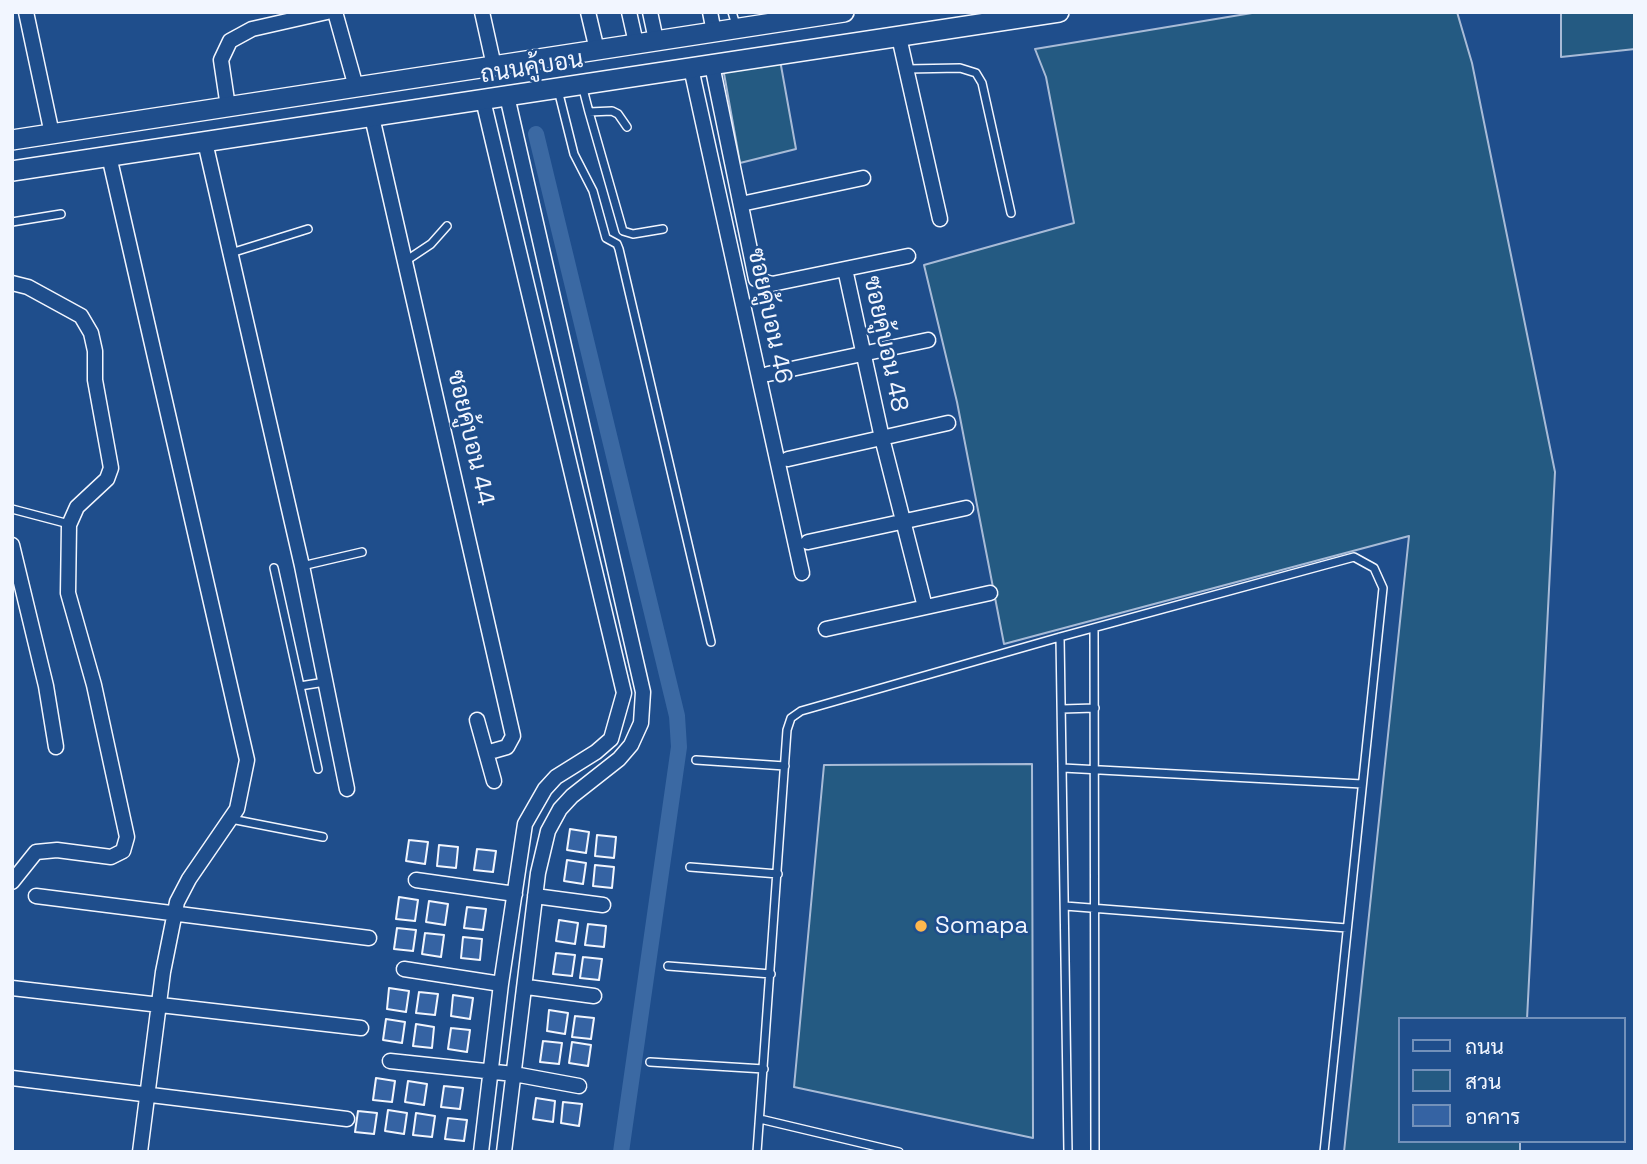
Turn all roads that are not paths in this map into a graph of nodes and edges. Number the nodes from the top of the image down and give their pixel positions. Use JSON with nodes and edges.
{"nodes":[{"id":1,"x":26,"y":12,"type":"edge"},
{"id":2,"x":327,"y":12,"type":"edge"},
{"id":3,"x":335,"y":12,"type":"edge"},
{"id":4,"x":482,"y":12,"type":"edge"},
{"id":5,"x":588,"y":12,"type":"edge"},
{"id":6,"x":629,"y":12,"type":"edge"},
{"id":7,"x":650,"y":12,"type":"edge"},
{"id":8,"x":710,"y":12,"type":"edge"},
{"id":9,"x":844,"y":12,"type":"edge"},
{"id":10,"x":1059,"y":12,"type":"edge"},
{"id":11,"x":776,"y":17,"type":"edge"},
{"id":12,"x":735,"y":20,"type":"edge"},
{"id":13,"x":714,"y":32,"type":"junction"},
{"id":14,"x":899,"y":37,"type":"junction"},
{"id":15,"x":656,"y":40,"type":"junction"},
{"id":16,"x":636,"y":43,"type":"junction"},
{"id":17,"x":597,"y":50,"type":"junction"},
{"id":18,"x":712,"y":65,"type":"junction"},
{"id":19,"x":494,"y":66,"type":"junction"},
{"id":20,"x":691,"y":68,"type":"junction"},
{"id":21,"x":907,"y":69,"type":"junction"},
{"id":22,"x":582,"y":85,"type":"junction"},
{"id":23,"x":356,"y":87,"type":"junction"},
{"id":24,"x":558,"y":89,"type":"junction"},
{"id":25,"x":507,"y":96,"type":"junction"},
{"id":26,"x":483,"y":100,"type":"junction"},
{"id":27,"x":228,"y":107,"type":"junction"},
{"id":28,"x":589,"y":112,"type":"junction"},
{"id":29,"x":372,"y":117,"type":"junction"},
{"id":30,"x":627,"y":127,"type":"dead end"},
{"id":31,"x":52,"y":134,"type":"junction"},
{"id":32,"x":12,"y":139,"type":"edge"},
{"id":33,"x":205,"y":142,"type":"junction"},
{"id":34,"x":109,"y":156,"type":"junction"},
{"id":35,"x":12,"y":171,"type":"edge"},
{"id":36,"x":863,"y":178,"type":"dead end"},
{"id":37,"x":741,"y":204,"type":"junction"},
{"id":38,"x":1011,"y":213,"type":"dead end"},
{"id":39,"x":61,"y":214,"type":"dead end"},
{"id":40,"x":940,"y":219,"type":"dead end"},
{"id":41,"x":12,"y":222,"type":"edge"},
{"id":42,"x":447,"y":226,"type":"dead end"},
{"id":43,"x":308,"y":229,"type":"dead end"},
{"id":44,"x":663,"y":229,"type":"dead end"},
{"id":45,"x":231,"y":253,"type":"junction"},
{"id":46,"x":908,"y":256,"type":"dead end"},
{"id":47,"x":407,"y":260,"type":"junction"},
{"id":48,"x":845,"y":269,"type":"junction"},
{"id":49,"x":12,"y":283,"type":"edge"},
{"id":50,"x":928,"y":340,"type":"dead end"},
{"id":51,"x":863,"y":354,"type":"junction"},
{"id":52,"x":768,"y":374,"type":"dead end"},
{"id":53,"x":948,"y":423,"type":"dead end"},
{"id":54,"x":882,"y":438,"type":"junction"},
{"id":55,"x":789,"y":459,"type":"dead end"},
{"id":56,"x":966,"y":508,"type":"dead end"},
{"id":57,"x":12,"y":509,"type":"edge"},
{"id":58,"x":902,"y":522,"type":"junction"},
{"id":59,"x":69,"y":524,"type":"junction"},
{"id":60,"x":808,"y":542,"type":"dead end"},
{"id":61,"x":12,"y":545,"type":"edge"},
{"id":62,"x":362,"y":552,"type":"dead end"},
{"id":63,"x":302,"y":566,"type":"junction"},
{"id":64,"x":274,"y":568,"type":"dead end"},
{"id":65,"x":802,"y":573,"type":"dead end"},
{"id":66,"x":990,"y":593,"type":"dead end"},
{"id":67,"x":925,"y":607,"type":"junction"},
{"id":68,"x":1094,"y":628,"type":"junction"},
{"id":69,"x":826,"y":629,"type":"dead end"},
{"id":70,"x":1060,"y":637,"type":"junction"},
{"id":71,"x":711,"y":642,"type":"dead end"},
{"id":72,"x":326,"y":681,"type":"junction"},
{"id":73,"x":300,"y":687,"type":"junction"},
{"id":74,"x":643,"y":692,"type":"junction"},
{"id":75,"x":624,"y":693,"type":"junction"},
{"id":76,"x":1095,"y":708,"type":"junction"},
{"id":77,"x":1062,"y":709,"type":"junction"},
{"id":78,"x":477,"y":720,"type":"dead end"},
{"id":79,"x":56,"y":747,"type":"dead end"},
{"id":80,"x":486,"y":753,"type":"junction"},
{"id":81,"x":696,"y":760,"type":"dead end"},
{"id":82,"x":785,"y":766,"type":"junction"},
{"id":83,"x":1063,"y":768,"type":"junction"},
{"id":84,"x":318,"y":769,"type":"dead end"},
{"id":85,"x":1095,"y":769,"type":"junction"},
{"id":86,"x":494,"y":781,"type":"dead end"},
{"id":87,"x":1362,"y":785,"type":"junction"},
{"id":88,"x":347,"y":789,"type":"dead end"},
{"id":89,"x":231,"y":819,"type":"junction"},
{"id":90,"x":323,"y":836,"type":"dead end"},
{"id":91,"x":690,"y":867,"type":"dead end"},
{"id":92,"x":778,"y":874,"type":"junction"},
{"id":93,"x":416,"y":880,"type":"dead end"},
{"id":94,"x":12,"y":882,"type":"edge"},
{"id":95,"x":515,"y":894,"type":"junction"},
{"id":96,"x":36,"y":896,"type":"dead end"},
{"id":97,"x":535,"y":897,"type":"junction"},
{"id":98,"x":603,"y":905,"type":"dead end"},
{"id":99,"x":1065,"y":906,"type":"junction"},
{"id":100,"x":1095,"y":908,"type":"junction"},
{"id":101,"x":175,"y":913,"type":"junction"},
{"id":102,"x":1347,"y":928,"type":"junction"},
{"id":103,"x":369,"y":938,"type":"dead end"},
{"id":104,"x":668,"y":966,"type":"dead end"},
{"id":105,"x":404,"y":969,"type":"dead end"},
{"id":106,"x":771,"y":974,"type":"junction"},
{"id":107,"x":501,"y":984,"type":"junction"},
{"id":108,"x":527,"y":987,"type":"junction"},
{"id":109,"x":12,"y":988,"type":"edge"},
{"id":110,"x":594,"y":996,"type":"dead end"},
{"id":111,"x":159,"y":1005,"type":"junction"},
{"id":112,"x":361,"y":1028,"type":"dead end"},
{"id":113,"x":390,"y":1061,"type":"dead end"},
{"id":114,"x":650,"y":1062,"type":"dead end"},
{"id":115,"x":764,"y":1069,"type":"junction"},
{"id":116,"x":492,"y":1072,"type":"junction"},
{"id":117,"x":513,"y":1074,"type":"junction"},
{"id":118,"x":12,"y":1078,"type":"edge"},
{"id":119,"x":579,"y":1086,"type":"dead end"},
{"id":120,"x":148,"y":1094,"type":"junction"},
{"id":121,"x":347,"y":1119,"type":"dead end"},
{"id":122,"x":760,"y":1119,"type":"junction"},
{"id":123,"x":141,"y":1146,"type":"edge"},
{"id":124,"x":481,"y":1152,"type":"edge"},
{"id":125,"x":504,"y":1152,"type":"edge"},
{"id":126,"x":757,"y":1152,"type":"edge"},
{"id":127,"x":899,"y":1152,"type":"edge"},
{"id":128,"x":1068,"y":1152,"type":"edge"},
{"id":129,"x":1094,"y":1152,"type":"edge"},
{"id":130,"x":1324,"y":1152,"type":"edge"}],
"edges":[{"from":1,"to":31,"type":"street"},
{"from":2,"to":27,"type":"street"},
{"from":3,"to":23,"type":"street"},
{"from":4,"to":19,"type":"street"},
{"from":5,"to":17,"type":"street"},
{"from":6,"to":16,"type":"street"},
{"from":7,"to":15,"type":"street"},
{"from":8,"to":13,"type":"street"},
{"from":9,"to":11,"type":"main road","name":"ถนนคู้บอน"},
{"from":10,"to":14,"type":"main road","name":"ถนนคู้บอน"},
{"from":11,"to":12,"type":"main road","name":"ถนนคู้บอน"},
{"from":12,"to":13,"type":"main road","name":"ถนนคู้บอน"},
{"from":13,"to":15,"type":"main road","name":"ถนนคู้บอน"},
{"from":14,"to":18,"type":"main road","name":"ถนนคู้บอน"},
{"from":14,"to":21,"type":"street"},
{"from":15,"to":16,"type":"main road","name":"ถนนคู้บอน"},
{"from":16,"to":17,"type":"main road","name":"ถนนคู้บอน"},
{"from":17,"to":19,"type":"main road","name":"ถนนคู้บอน"},
{"from":18,"to":20,"type":"main road","name":"ถนนคู้บอน"},
{"from":18,"to":37,"type":"street","name":"ซอยคู้บอน 48"},
{"from":19,"to":23,"type":"main road","name":"ถนนคู้บอน"},
{"from":20,"to":22,"type":"main road","name":"ถนนคู้บอน"},
{"from":20,"to":65,"type":"street","name":"ซอยคู้บอน 46"},
{"from":21,"to":38,"type":"lane"},
{"from":21,"to":40,"type":"street"},
{"from":22,"to":24,"type":"main road","name":"ถนนคู้บอน"},
{"from":22,"to":28,"type":"lane"},
{"from":23,"to":27,"type":"main road","name":"ถนนคู้บอน"},
{"from":24,"to":25,"type":"main road","name":"ถนนคู้บอน"},
{"from":24,"to":71,"type":"lane"},
{"from":25,"to":26,"type":"main road","name":"ถนนคู้บอน"},
{"from":25,"to":74,"type":"street"},
{"from":26,"to":29,"type":"main road","name":"ถนนคู้บอน"},
{"from":26,"to":75,"type":"street"},
{"from":27,"to":31,"type":"main road","name":"ถนนคู้บอน"},
{"from":28,"to":30,"type":"lane"},
{"from":28,"to":44,"type":"lane"},
{"from":29,"to":33,"type":"main road","name":"ถนนคู้บอน"},
{"from":29,"to":47,"type":"street","name":"ซอยคู้บอน 44"},
{"from":31,"to":32,"type":"main road","name":"ถนนคู้บอน"},
{"from":33,"to":34,"type":"main road","name":"ถนนคู้บอน"},
{"from":33,"to":45,"type":"street"},
{"from":34,"to":35,"type":"main road","name":"ถนนคู้บอน"},
{"from":34,"to":89,"type":"street"},
{"from":36,"to":37,"type":"street"},
{"from":37,"to":48,"type":"street","name":"ซอยคู้บอน 48"},
{"from":39,"to":41,"type":"lane"},
{"from":42,"to":47,"type":"lane"},
{"from":43,"to":45,"type":"lane"},
{"from":45,"to":63,"type":"street"},
{"from":46,"to":48,"type":"street"},
{"from":47,"to":80,"type":"street","name":"ซอยคู้บอน 44"},
{"from":48,"to":51,"type":"street","name":"ซอยคู้บอน 48"},
{"from":49,"to":59,"type":"street"},
{"from":50,"to":51,"type":"street"},
{"from":51,"to":52,"type":"street"},
{"from":51,"to":54,"type":"street","name":"ซอยคู้บอน 48"},
{"from":53,"to":54,"type":"street"},
{"from":54,"to":55,"type":"street"},
{"from":54,"to":58,"type":"street","name":"ซอยคู้บอน 48"},
{"from":56,"to":58,"type":"street"},
{"from":57,"to":59,"type":"lane"},
{"from":58,"to":60,"type":"street"},
{"from":58,"to":67,"type":"street","name":"ซอยคู้บอน 48"},
{"from":59,"to":94,"type":"street"},
{"from":61,"to":79,"type":"street"},
{"from":62,"to":63,"type":"lane"},
{"from":63,"to":72,"type":"street"},
{"from":64,"to":73,"type":"lane"},
{"from":66,"to":67,"type":"street"},
{"from":67,"to":69,"type":"street"},
{"from":68,"to":70,"type":"lane"},
{"from":68,"to":76,"type":"lane"},
{"from":68,"to":87,"type":"lane"},
{"from":70,"to":77,"type":"lane"},
{"from":70,"to":82,"type":"lane"},
{"from":72,"to":73,"type":"lane"},
{"from":72,"to":88,"type":"street"},
{"from":73,"to":84,"type":"lane"},
{"from":74,"to":75,"type":"street"},
{"from":74,"to":97,"type":"street"},
{"from":75,"to":95,"type":"street"},
{"from":76,"to":77,"type":"lane"},
{"from":76,"to":85,"type":"lane"},
{"from":77,"to":83,"type":"lane"},
{"from":78,"to":80,"type":"street"},
{"from":80,"to":86,"type":"street"},
{"from":81,"to":82,"type":"lane"},
{"from":82,"to":92,"type":"lane"},
{"from":83,"to":85,"type":"lane"},
{"from":83,"to":99,"type":"lane"},
{"from":85,"to":87,"type":"lane"},
{"from":85,"to":100,"type":"lane"},
{"from":87,"to":102,"type":"lane"},
{"from":89,"to":90,"type":"lane"},
{"from":89,"to":101,"type":"street"},
{"from":91,"to":92,"type":"lane"},
{"from":92,"to":106,"type":"lane"},
{"from":93,"to":95,"type":"street"},
{"from":95,"to":107,"type":"street"},
{"from":96,"to":101,"type":"street"},
{"from":97,"to":98,"type":"street"},
{"from":97,"to":108,"type":"street"},
{"from":99,"to":100,"type":"lane"},
{"from":99,"to":128,"type":"lane"},
{"from":100,"to":102,"type":"lane"},
{"from":100,"to":129,"type":"lane"},
{"from":101,"to":103,"type":"street"},
{"from":101,"to":111,"type":"street"},
{"from":102,"to":130,"type":"lane"},
{"from":104,"to":106,"type":"lane"},
{"from":105,"to":107,"type":"street"},
{"from":106,"to":115,"type":"lane"},
{"from":107,"to":116,"type":"street"},
{"from":108,"to":110,"type":"street"},
{"from":108,"to":117,"type":"street"},
{"from":109,"to":111,"type":"street"},
{"from":111,"to":112,"type":"street"},
{"from":111,"to":120,"type":"street"},
{"from":113,"to":116,"type":"street"},
{"from":114,"to":115,"type":"lane"},
{"from":115,"to":122,"type":"lane"},
{"from":116,"to":117,"type":"street"},
{"from":116,"to":124,"type":"street"},
{"from":117,"to":119,"type":"street"},
{"from":117,"to":125,"type":"street"},
{"from":118,"to":120,"type":"street"},
{"from":120,"to":121,"type":"street"},
{"from":120,"to":123,"type":"street"},
{"from":122,"to":126,"type":"lane"},
{"from":122,"to":127,"type":"lane"}]}
